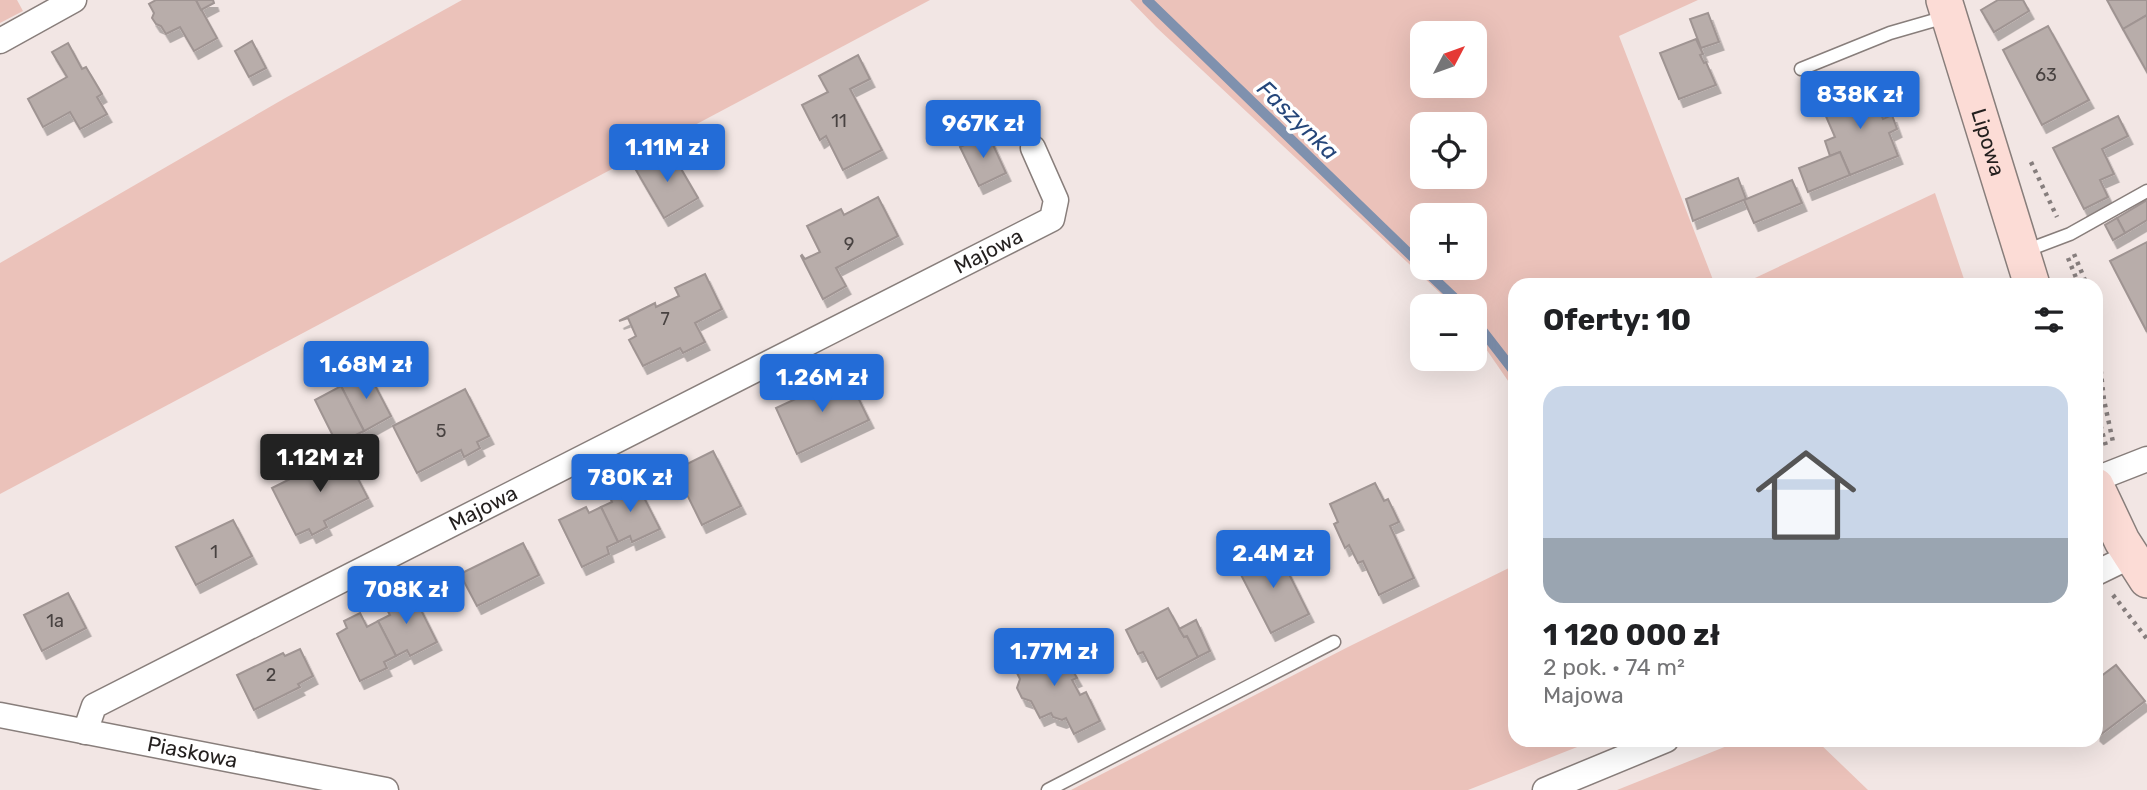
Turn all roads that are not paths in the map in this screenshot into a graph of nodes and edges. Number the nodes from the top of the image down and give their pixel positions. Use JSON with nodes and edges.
{"nodes":[{"id":1,"x":74,"y":0,"type":"edge"},
{"id":2,"x":1946,"y":8,"type":"edge"},
{"id":3,"x":0,"y":41,"type":"edge"},
{"id":4,"x":1801,"y":69,"type":"dead end"},
{"id":5,"x":1033,"y":148,"type":"dead end"},
{"id":6,"x":2147,"y":191,"type":"edge"},
{"id":7,"x":2022,"y":252,"type":"junction"},
{"id":8,"x":2030,"y":278,"type":"edge"},
{"id":9,"x":2147,"y":458,"type":"edge"},
{"id":10,"x":2109,"y":471,"type":"edge"},
{"id":11,"x":2139,"y":568,"type":"edge"},
{"id":12,"x":2103,"y":572,"type":"edge"},
{"id":13,"x":1334,"y":642,"type":"dead end"},
{"id":14,"x":0,"y":715,"type":"edge"},
{"id":15,"x":85,"y":732,"type":"junction"},
{"id":16,"x":1649,"y":747,"type":"edge"},
{"id":17,"x":386,"y":790,"type":"edge"},
{"id":18,"x":1048,"y":790,"type":"edge"},
{"id":19,"x":1545,"y":790,"type":"edge"}],
"edges":[{"from":1,"to":3,"type":"street"},
{"from":2,"to":4,"type":"lane"},
{"from":2,"to":7,"type":"street","name":"Lipowa"},
{"from":5,"to":15,"type":"street","name":"Majowa"},
{"from":6,"to":7,"type":"lane"},
{"from":7,"to":8,"type":"street","name":"Lipowa"},
{"from":9,"to":10,"type":"street"},
{"from":10,"to":11,"type":"street"},
{"from":11,"to":12,"type":"street"},
{"from":13,"to":18,"type":"lane"},
{"from":14,"to":15,"type":"street","name":"Piaskowa"},
{"from":15,"to":17,"type":"street","name":"Piaskowa"},
{"from":16,"to":19,"type":"street"}]}
